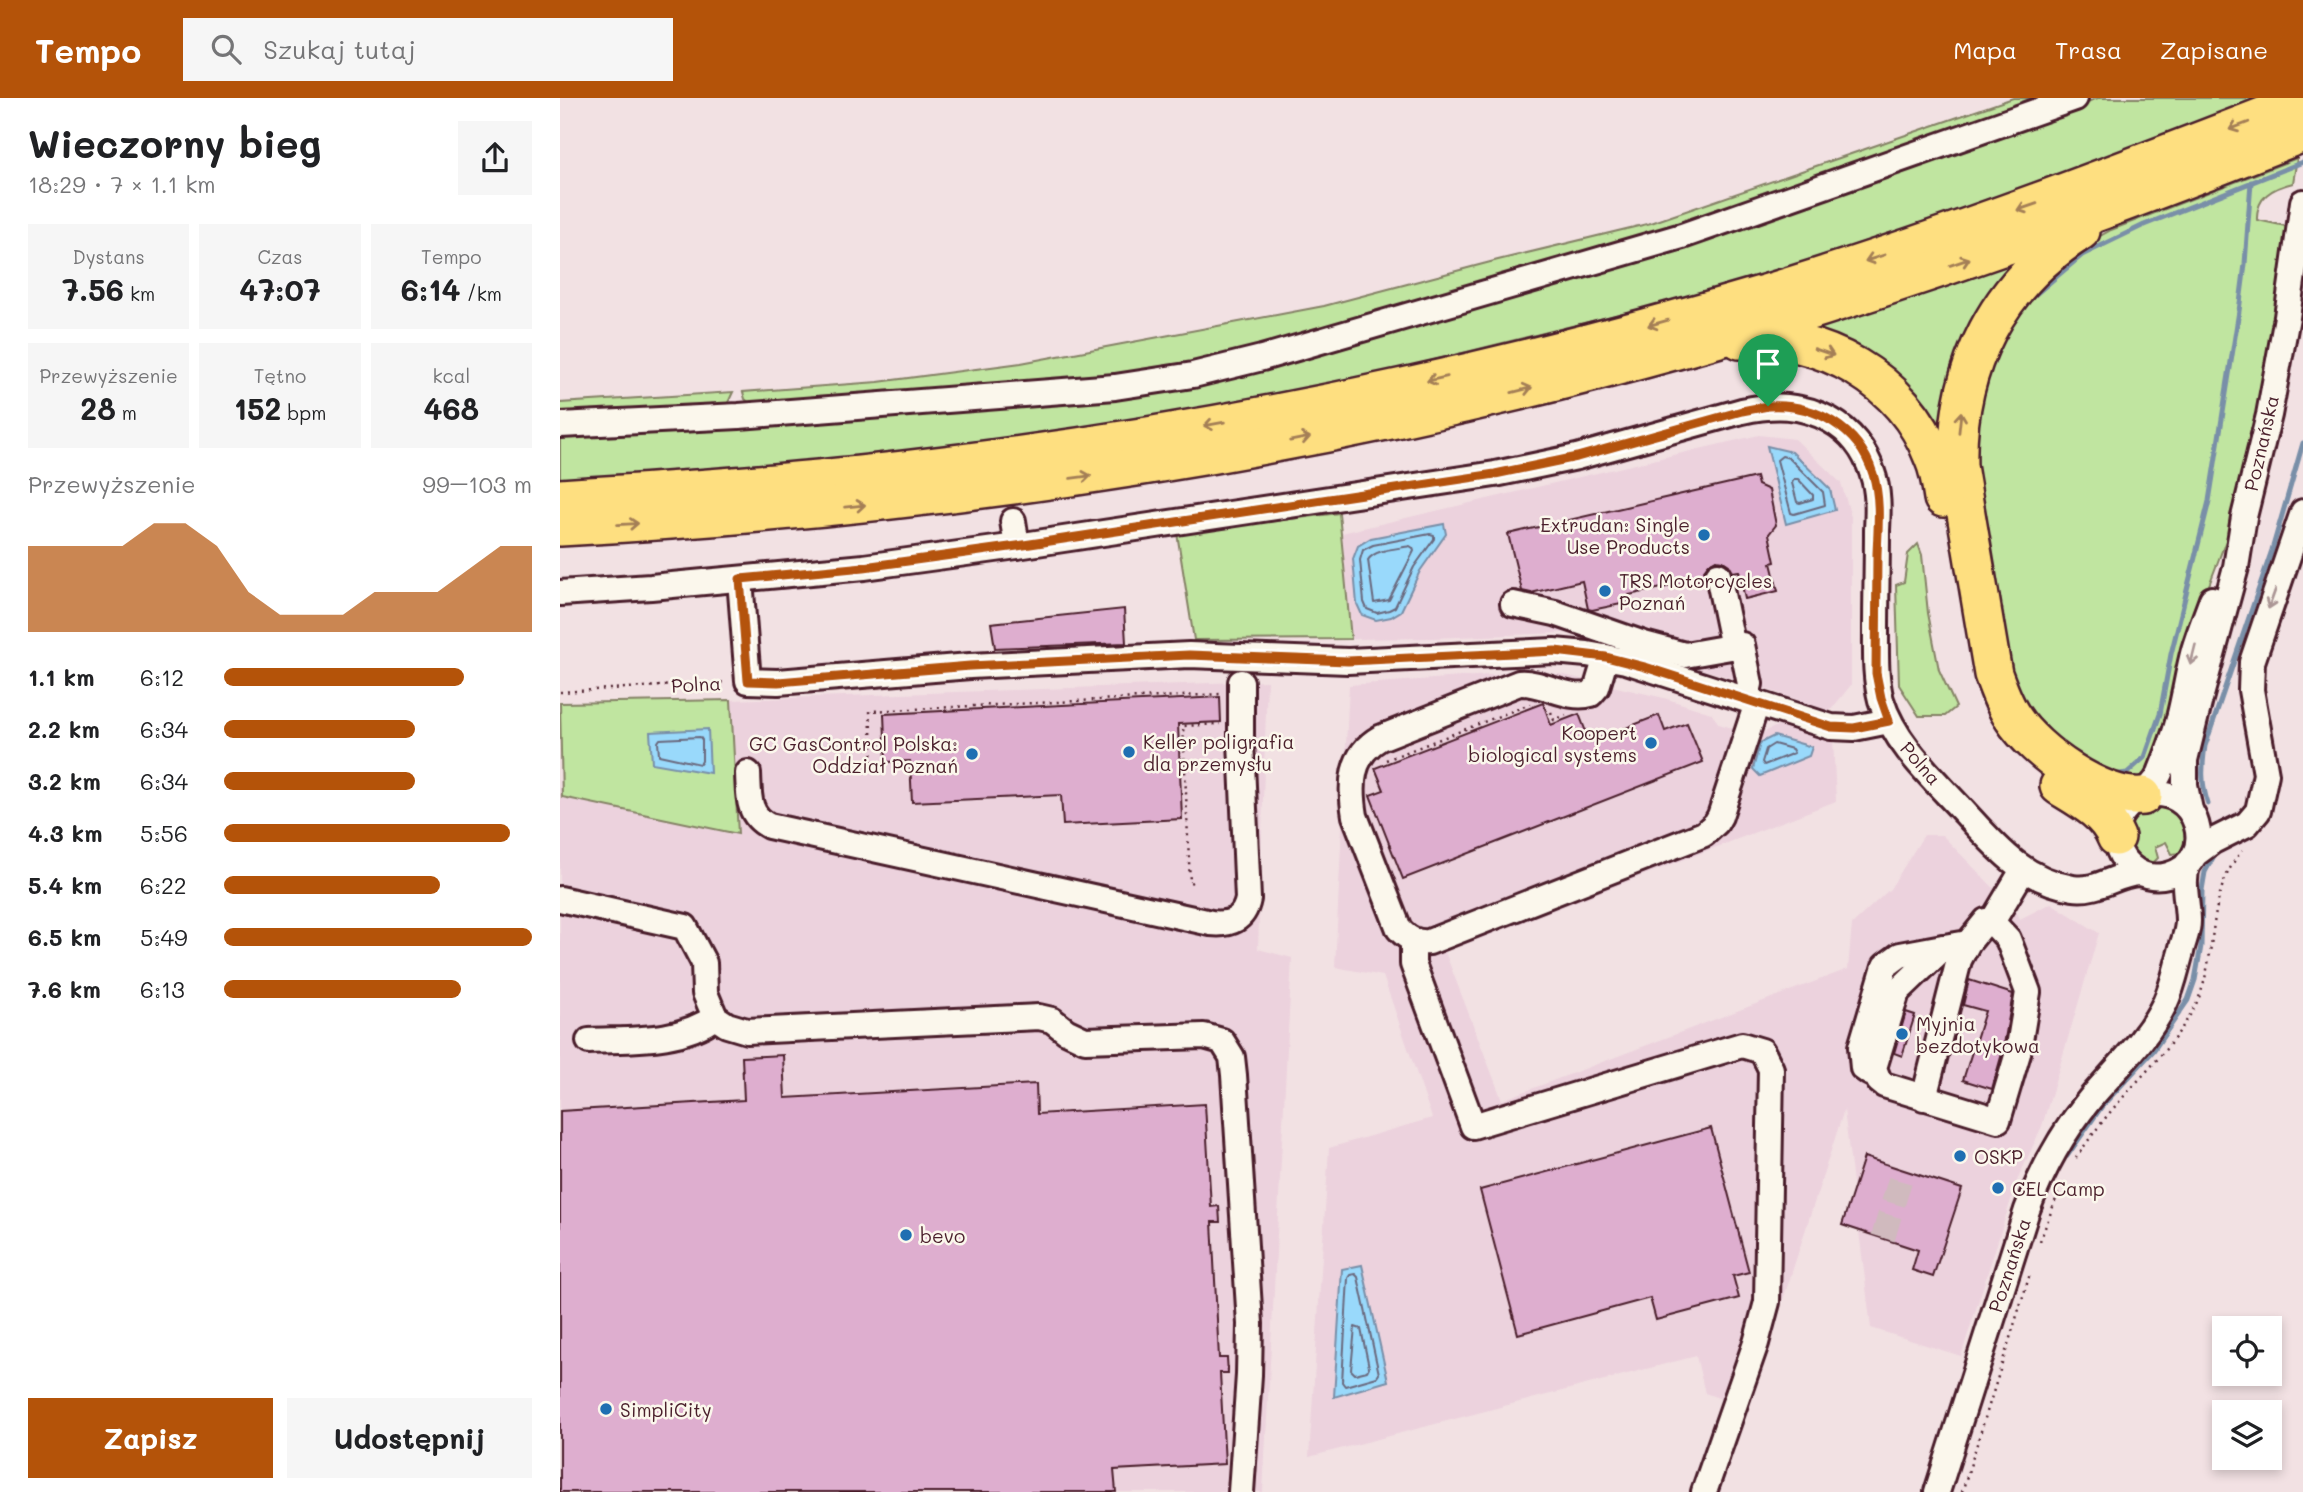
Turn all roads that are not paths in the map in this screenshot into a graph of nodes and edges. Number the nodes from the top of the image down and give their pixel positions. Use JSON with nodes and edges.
{"nodes":[{"id":1,"x":2075,"y":98,"type":"edge"},
{"id":2,"x":2303,"y":101,"type":"edge"},
{"id":3,"x":2303,"y":133,"type":"edge"},
{"id":4,"x":2142,"y":197,"type":"junction"},
{"id":5,"x":2303,"y":202,"type":"edge"},
{"id":6,"x":1684,"y":348,"type":"junction"},
{"id":7,"x":560,"y":425,"type":"edge"},
{"id":8,"x":560,"y":498,"type":"edge"},
{"id":9,"x":2303,"y":512,"type":"edge"},
{"id":10,"x":2244,"y":517,"type":"junction"},
{"id":11,"x":1013,"y":521,"type":"dead end"},
{"id":12,"x":560,"y":527,"type":"edge"},
{"id":13,"x":1017,"y":546,"type":"junction"},
{"id":14,"x":1718,"y":575,"type":"dead end"},
{"id":15,"x":740,"y":579,"type":"junction"},
{"id":16,"x":560,"y":593,"type":"edge"},
{"id":17,"x":1513,"y":604,"type":"dead end"},
{"id":18,"x":1733,"y":647,"type":"junction"},
{"id":19,"x":1606,"y":657,"type":"junction"},
{"id":20,"x":1241,"y":682,"type":"dead end"},
{"id":21,"x":1752,"y":701,"type":"junction"},
{"id":22,"x":1889,"y":721,"type":"junction"},
{"id":23,"x":748,"y":773,"type":"dead end"},
{"id":24,"x":2143,"y":796,"type":"junction"},
{"id":25,"x":2259,"y":801,"type":"junction"},
{"id":26,"x":2192,"y":814,"type":"junction"},
{"id":27,"x":2117,"y":840,"type":"junction"},
{"id":28,"x":2191,"y":859,"type":"junction"},
{"id":29,"x":2023,"y":870,"type":"junction"},
{"id":30,"x":2141,"y":873,"type":"junction"},
{"id":31,"x":2050,"y":881,"type":"junction"},
{"id":32,"x":560,"y":899,"type":"edge"},
{"id":33,"x":1992,"y":922,"type":"junction"},
{"id":34,"x":1413,"y":941,"type":"junction"},
{"id":35,"x":1956,"y":945,"type":"junction"},
{"id":36,"x":2181,"y":950,"type":"junction"},
{"id":37,"x":715,"y":1017,"type":"junction"},
{"id":38,"x":589,"y":1041,"type":"dead end"},
{"id":39,"x":1924,"y":1098,"type":"junction"},
{"id":40,"x":1241,"y":1492,"type":"edge"},
{"id":41,"x":1704,"y":1492,"type":"edge"},
{"id":42,"x":1937,"y":1492,"type":"edge"}],
"edges":[{"from":1,"to":7,"type":"street"},
{"from":2,"to":8,"type":"highway","one_way":true},
{"from":3,"to":4,"type":"highway"},
{"from":6,"to":4,"type":"highway","one_way":true},
{"from":24,"to":4,"type":"highway","one_way":true},
{"from":5,"to":10,"type":"street","name":"Poznańska"},
{"from":12,"to":6,"type":"highway","one_way":true},
{"from":6,"to":27,"type":"highway","one_way":true},
{"from":9,"to":25,"type":"street","one_way":true},
{"from":10,"to":24,"type":"street","name":"Poznańska","one_way":true},
{"from":10,"to":26,"type":"street","name":"Poznańska"},
{"from":11,"to":13,"type":"street"},
{"from":13,"to":15,"type":"street"},
{"from":13,"to":22,"type":"street"},
{"from":14,"to":18,"type":"street"},
{"from":15,"to":16,"type":"street"},
{"from":15,"to":19,"type":"street","name":"Polna"},
{"from":17,"to":18,"type":"street"},
{"from":18,"to":21,"type":"street"},
{"from":19,"to":21,"type":"street","name":"Polna"},
{"from":19,"to":34,"type":"street"},
{"from":20,"to":23,"type":"street"},
{"from":21,"to":22,"type":"street","name":"Polna"},
{"from":21,"to":34,"type":"street"},
{"from":22,"to":29,"type":"street","name":"Polna"},
{"from":24,"to":26,"type":"street"},
{"from":24,"to":27,"type":"street"},
{"from":25,"to":26,"type":"street"},
{"from":25,"to":28,"type":"street"},
{"from":26,"to":28,"type":"street"},
{"from":27,"to":30,"type":"street"},
{"from":27,"to":31,"type":"street"},
{"from":28,"to":30,"type":"street"},
{"from":28,"to":36,"type":"street","name":"Poznańska"},
{"from":29,"to":31,"type":"street","name":"Polna"},
{"from":29,"to":33,"type":"street"},
{"from":30,"to":31,"type":"street","name":"Polna"},
{"from":30,"to":36,"type":"street","name":"Poznańska"},
{"from":32,"to":37,"type":"street"},
{"from":33,"to":35,"type":"street"},
{"from":33,"to":39,"type":"street"},
{"from":34,"to":41,"type":"street"},
{"from":35,"to":39,"type":"street"},
{"from":35,"to":39,"type":"street"},
{"from":36,"to":42,"type":"street","name":"Poznańska"},
{"from":37,"to":38,"type":"street"},
{"from":37,"to":40,"type":"street"}]}
